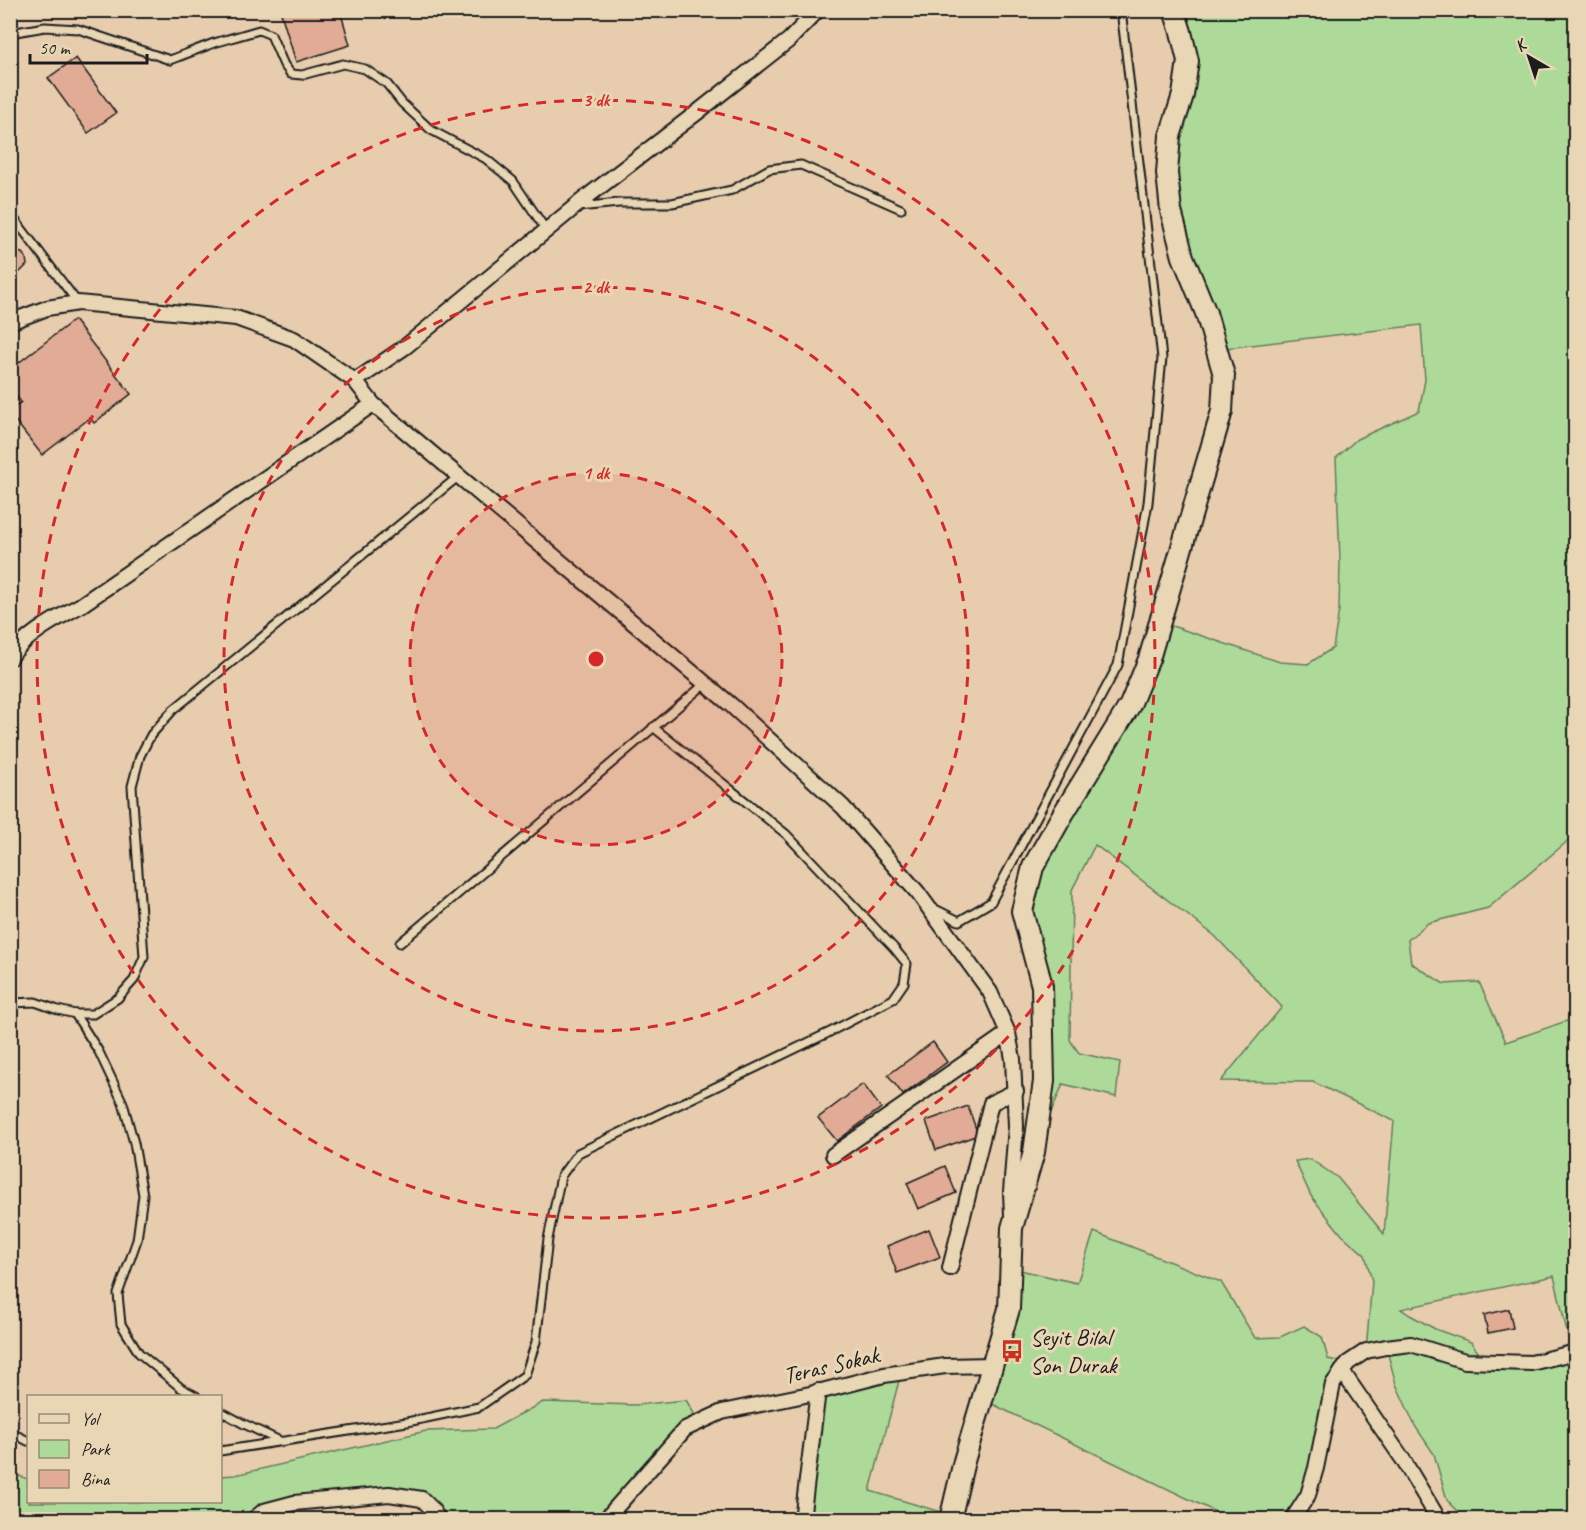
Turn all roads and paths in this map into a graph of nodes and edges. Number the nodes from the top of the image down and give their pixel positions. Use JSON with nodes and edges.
{"nodes":[{"id":1,"x":818,"y":10,"type":"edge"},
{"id":2,"x":1120,"y":10,"type":"edge"},
{"id":3,"x":1174,"y":10,"type":"edge"},
{"id":4,"x":10,"y":33,"type":"edge"},
{"id":5,"x":574,"y":208,"type":"junction"},
{"id":6,"x":901,"y":209,"type":"dead end"},
{"id":7,"x":10,"y":220,"type":"edge"},
{"id":8,"x":546,"y":231,"type":"junction"},
{"id":9,"x":78,"y":303,"type":"junction"},
{"id":10,"x":10,"y":322,"type":"edge"},
{"id":11,"x":355,"y":381,"type":"junction"},
{"id":12,"x":373,"y":404,"type":"junction"},
{"id":13,"x":460,"y":476,"type":"junction"},
{"id":14,"x":10,"y":658,"type":"edge"},
{"id":15,"x":706,"y":683,"type":"junction"},
{"id":16,"x":653,"y":727,"type":"junction"},
{"id":17,"x":927,"y":906,"type":"junction"},
{"id":18,"x":399,"y":943,"type":"dead end"},
{"id":19,"x":10,"y":1003,"type":"edge"},
{"id":20,"x":75,"y":1014,"type":"junction"},
{"id":21,"x":1008,"y":1033,"type":"junction"},
{"id":22,"x":1016,"y":1091,"type":"junction"},
{"id":23,"x":833,"y":1155,"type":"dead end"},
{"id":24,"x":1012,"y":1228,"type":"junction"},
{"id":25,"x":950,"y":1268,"type":"dead end"},
{"id":26,"x":1575,"y":1352,"type":"edge"},
{"id":27,"x":992,"y":1365,"type":"junction"},
{"id":28,"x":1342,"y":1371,"type":"junction"},
{"id":29,"x":818,"y":1391,"type":"junction"},
{"id":30,"x":194,"y":1395,"type":"edge"},
{"id":31,"x":222,"y":1412,"type":"edge"},
{"id":32,"x":10,"y":1432,"type":"edge"},
{"id":33,"x":27,"y":1440,"type":"edge"},
{"id":34,"x":282,"y":1442,"type":"junction"},
{"id":35,"x":222,"y":1451,"type":"edge"},
{"id":36,"x":254,"y":1520,"type":"edge"},
{"id":37,"x":439,"y":1520,"type":"edge"},
{"id":38,"x":605,"y":1520,"type":"edge"},
{"id":39,"x":802,"y":1520,"type":"edge"},
{"id":40,"x":950,"y":1520,"type":"edge"},
{"id":41,"x":1292,"y":1520,"type":"edge"},
{"id":42,"x":1439,"y":1520,"type":"edge"}],
"edges":[{"from":1,"to":5,"type":"street"},
{"from":2,"to":17,"type":"lane"},
{"from":3,"to":24,"type":"street"},
{"from":4,"to":8,"type":"lane"},
{"from":5,"to":6,"type":"lane"},
{"from":5,"to":8,"type":"street"},
{"from":7,"to":9,"type":"lane"},
{"from":8,"to":11,"type":"street"},
{"from":9,"to":10,"type":"street"},
{"from":9,"to":11,"type":"street"},
{"from":11,"to":12,"type":"street"},
{"from":12,"to":13,"type":"street"},
{"from":12,"to":14,"type":"street"},
{"from":13,"to":15,"type":"street"},
{"from":13,"to":20,"type":"lane"},
{"from":15,"to":16,"type":"lane"},
{"from":15,"to":17,"type":"street"},
{"from":16,"to":18,"type":"lane"},
{"from":16,"to":34,"type":"lane"},
{"from":17,"to":21,"type":"street"},
{"from":19,"to":20,"type":"lane"},
{"from":20,"to":30,"type":"lane"},
{"from":21,"to":22,"type":"street"},
{"from":21,"to":23,"type":"street"},
{"from":22,"to":24,"type":"street"},
{"from":22,"to":25,"type":"street"},
{"from":24,"to":27,"type":"street"},
{"from":26,"to":28,"type":"street"},
{"from":27,"to":29,"type":"street","name":"Teras Sokak"},
{"from":27,"to":40,"type":"street"},
{"from":28,"to":41,"type":"street"},
{"from":28,"to":42,"type":"street"},
{"from":29,"to":38,"type":"street","name":"Teras Sokak"},
{"from":29,"to":39,"type":"street"},
{"from":31,"to":34,"type":"lane"},
{"from":32,"to":33,"type":"lane"},
{"from":34,"to":35,"type":"lane"},
{"from":36,"to":37,"type":"street"}]}
